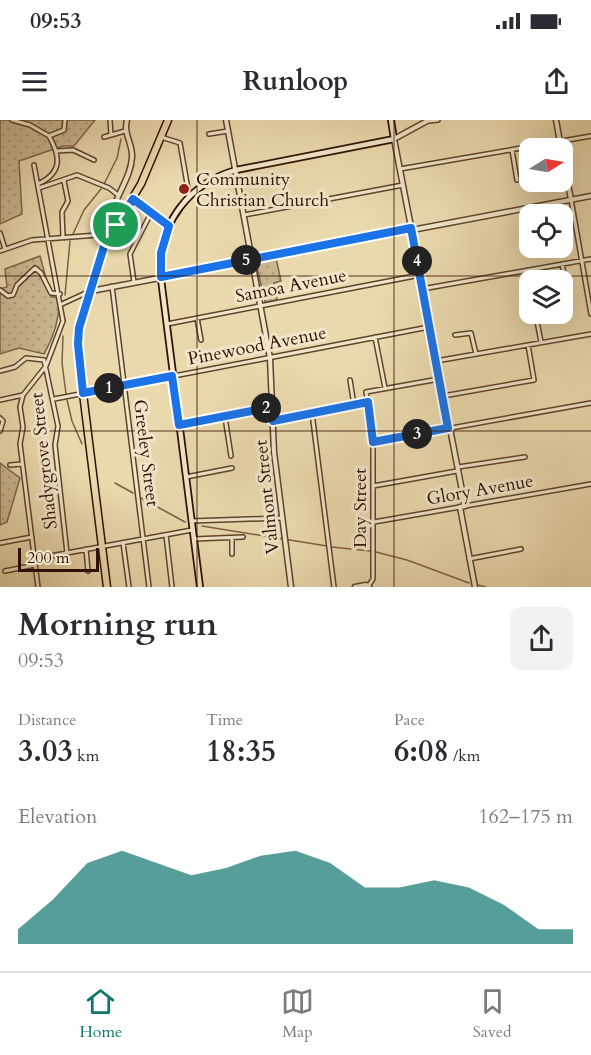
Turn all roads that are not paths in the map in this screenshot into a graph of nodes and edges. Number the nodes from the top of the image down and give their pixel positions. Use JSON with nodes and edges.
{"nodes":[{"id":1,"x":12,"y":120,"type":"edge"},
{"id":2,"x":65,"y":120,"type":"edge"},
{"id":3,"x":110,"y":120,"type":"edge"},
{"id":4,"x":127,"y":120,"type":"edge"},
{"id":5,"x":168,"y":120,"type":"edge"},
{"id":6,"x":226,"y":120,"type":"edge"},
{"id":7,"x":391,"y":120,"type":"edge"},
{"id":8,"x":438,"y":120,"type":"edge"},
{"id":9,"x":556,"y":120,"type":"edge"},
{"id":10,"x":428,"y":121,"type":"edge"},
{"id":11,"x":228,"y":130,"type":"junction"},
{"id":12,"x":125,"y":131,"type":"junction"},
{"id":13,"x":209,"y":134,"type":"dead end"},
{"id":14,"x":111,"y":135,"type":"junction"},
{"id":15,"x":49,"y":136,"type":"junction"},
{"id":16,"x":591,"y":136,"type":"edge"},
{"id":17,"x":104,"y":137,"type":"dead end"},
{"id":18,"x":161,"y":137,"type":"junction"},
{"id":19,"x":559,"y":138,"type":"edge"},
{"id":20,"x":394,"y":139,"type":"junction"},
{"id":21,"x":573,"y":139,"type":"edge"},
{"id":22,"x":519,"y":149,"type":"edge"},
{"id":23,"x":512,"y":150,"type":"junction"},
{"id":24,"x":57,"y":151,"type":"junction"},
{"id":25,"x":94,"y":160,"type":"dead end"},
{"id":26,"x":34,"y":165,"type":"dead end"},
{"id":27,"x":400,"y":169,"type":"junction"},
{"id":28,"x":236,"y":170,"type":"junction"},
{"id":29,"x":517,"y":180,"type":"dead end"},
{"id":30,"x":64,"y":181,"type":"junction"},
{"id":31,"x":403,"y":185,"type":"junction"},
{"id":32,"x":39,"y":186,"type":"junction"},
{"id":33,"x":570,"y":192,"type":"edge"},
{"id":34,"x":118,"y":195,"type":"junction"},
{"id":35,"x":189,"y":195,"type":"junction"},
{"id":36,"x":591,"y":196,"type":"edge"},
{"id":37,"x":133,"y":199,"type":"junction"},
{"id":38,"x":571,"y":199,"type":"junction"},
{"id":39,"x":152,"y":213,"type":"junction"},
{"id":40,"x":244,"y":215,"type":"junction"},
{"id":41,"x":116,"y":225,"type":"junction"},
{"id":42,"x":169,"y":226,"type":"junction"},
{"id":43,"x":411,"y":228,"type":"junction"},
{"id":44,"x":0,"y":233,"type":"edge"},
{"id":45,"x":63,"y":237,"type":"junction"},
{"id":46,"x":108,"y":238,"type":"junction"},
{"id":47,"x":49,"y":239,"type":"junction"},
{"id":48,"x":5,"y":249,"type":"junction"},
{"id":49,"x":0,"y":251,"type":"edge"},
{"id":50,"x":252,"y":259,"type":"junction"},
{"id":51,"x":591,"y":259,"type":"edge"},
{"id":52,"x":582,"y":260,"type":"junction"},
{"id":53,"x":562,"y":264,"type":"junction"},
{"id":54,"x":528,"y":270,"type":"edge"},
{"id":55,"x":563,"y":270,"type":"edge"},
{"id":56,"x":519,"y":272,"type":"edge"},
{"id":57,"x":420,"y":275,"type":"junction"},
{"id":58,"x":161,"y":277,"type":"junction"},
{"id":59,"x":134,"y":282,"type":"junction"},
{"id":60,"x":112,"y":286,"type":"junction"},
{"id":61,"x":422,"y":289,"type":"junction"},
{"id":62,"x":0,"y":290,"type":"edge"},
{"id":63,"x":90,"y":291,"type":"junction"},
{"id":64,"x":60,"y":294,"type":"junction"},
{"id":65,"x":590,"y":302,"type":"edge"},
{"id":66,"x":62,"y":304,"type":"junction"},
{"id":67,"x":261,"y":306,"type":"junction"},
{"id":68,"x":591,"y":314,"type":"edge"},
{"id":69,"x":197,"y":318,"type":"junction"},
{"id":70,"x":167,"y":324,"type":"junction"},
{"id":71,"x":538,"y":324,"type":"edge"},
{"id":72,"x":429,"y":327,"type":"junction"},
{"id":73,"x":591,"y":334,"type":"edge"},
{"id":74,"x":455,"y":335,"type":"dead end"},
{"id":75,"x":375,"y":337,"type":"junction"},
{"id":76,"x":201,"y":340,"type":"dead end"},
{"id":77,"x":541,"y":342,"type":"junction"},
{"id":78,"x":528,"y":345,"type":"junction"},
{"id":79,"x":476,"y":354,"type":"junction"},
{"id":80,"x":270,"y":357,"type":"junction"},
{"id":81,"x":436,"y":361,"type":"junction"},
{"id":82,"x":46,"y":366,"type":"junction"},
{"id":83,"x":0,"y":371,"type":"edge"},
{"id":84,"x":172,"y":376,"type":"junction"},
{"id":85,"x":440,"y":379,"type":"junction"},
{"id":86,"x":350,"y":380,"type":"dead end"},
{"id":87,"x":124,"y":385,"type":"junction"},
{"id":88,"x":385,"y":388,"type":"junction"},
{"id":89,"x":83,"y":393,"type":"junction"},
{"id":90,"x":23,"y":395,"type":"junction"},
{"id":91,"x":443,"y":396,"type":"junction"},
{"id":92,"x":54,"y":399,"type":"junction"},
{"id":93,"x":0,"y":400,"type":"edge"},
{"id":94,"x":368,"y":402,"type":"junction"},
{"id":95,"x":591,"y":403,"type":"edge"},
{"id":96,"x":354,"y":405,"type":"junction"},
{"id":97,"x":272,"y":407,"type":"junction"},
{"id":98,"x":312,"y":413,"type":"junction"},
{"id":99,"x":225,"y":416,"type":"junction"},
{"id":100,"x":0,"y":418,"type":"edge"},
{"id":101,"x":273,"y":421,"type":"junction"},
{"id":102,"x":179,"y":425,"type":"junction"},
{"id":103,"x":448,"y":428,"type":"junction"},
{"id":104,"x":0,"y":431,"type":"edge"},
{"id":105,"x":373,"y":442,"type":"junction"},
{"id":106,"x":231,"y":456,"type":"dead end"},
{"id":107,"x":525,"y":457,"type":"dead end"},
{"id":108,"x":22,"y":464,"type":"junction"},
{"id":109,"x":10,"y":465,"type":"dead end"},
{"id":110,"x":231,"y":468,"type":"dead end"},
{"id":111,"x":457,"y":469,"type":"junction"},
{"id":112,"x":186,"y":477,"type":"junction"},
{"id":113,"x":591,"y":484,"type":"edge"},
{"id":114,"x":373,"y":486,"type":"junction"},
{"id":115,"x":462,"y":507,"type":"junction"},
{"id":116,"x":282,"y":518,"type":"junction"},
{"id":117,"x":191,"y":521,"type":"junction"},
{"id":118,"x":374,"y":522,"type":"junction"},
{"id":119,"x":192,"y":530,"type":"junction"},
{"id":120,"x":166,"y":535,"type":"junction"},
{"id":121,"x":32,"y":537,"type":"junction"},
{"id":122,"x":243,"y":537,"type":"dead end"},
{"id":123,"x":143,"y":539,"type":"junction"},
{"id":124,"x":232,"y":539,"type":"junction"},
{"id":125,"x":194,"y":540,"type":"junction"},
{"id":126,"x":0,"y":543,"type":"edge"},
{"id":127,"x":123,"y":543,"type":"junction"},
{"id":128,"x":102,"y":547,"type":"junction"},
{"id":129,"x":86,"y":549,"type":"junction"},
{"id":130,"x":521,"y":549,"type":"dead end"},
{"id":131,"x":68,"y":553,"type":"junction"},
{"id":132,"x":232,"y":554,"type":"dead end"},
{"id":133,"x":34,"y":559,"type":"junction"},
{"id":134,"x":469,"y":559,"type":"junction"},
{"id":135,"x":35,"y":565,"type":"junction"},
{"id":136,"x":5,"y":571,"type":"dead end"},
{"id":137,"x":88,"y":571,"type":"dead end"},
{"id":138,"x":369,"y":586,"type":"edge"},
{"id":139,"x":38,"y":587,"type":"edge"},
{"id":140,"x":107,"y":587,"type":"edge"},
{"id":141,"x":129,"y":587,"type":"edge"},
{"id":142,"x":149,"y":587,"type":"edge"},
{"id":143,"x":172,"y":587,"type":"edge"},
{"id":144,"x":200,"y":587,"type":"edge"},
{"id":145,"x":291,"y":587,"type":"edge"},
{"id":146,"x":334,"y":587,"type":"edge"},
{"id":147,"x":355,"y":587,"type":"edge"},
{"id":148,"x":475,"y":587,"type":"edge"}],
"edges":[{"from":1,"to":15,"type":"street"},
{"from":2,"to":15,"type":"street"},
{"from":3,"to":14,"type":"street"},
{"from":4,"to":12,"type":"street"},
{"from":5,"to":18,"type":"main road"},
{"from":6,"to":11,"type":"street","name":"Valmont Street"},
{"from":7,"to":20,"type":"main road"},
{"from":8,"to":10,"type":"street"},
{"from":9,"to":19,"type":"street"},
{"from":10,"to":20,"type":"street"},
{"from":11,"to":13,"type":"street"},
{"from":11,"to":28,"type":"street","name":"Valmont Street"},
{"from":12,"to":14,"type":"street"},
{"from":12,"to":34,"type":"street"},
{"from":14,"to":17,"type":"street"},
{"from":15,"to":24,"type":"street"},
{"from":16,"to":21,"type":"street"},
{"from":18,"to":35,"type":"street"},
{"from":18,"to":37,"type":"main road"},
{"from":20,"to":27,"type":"street"},
{"from":20,"to":28,"type":"main road"},
{"from":22,"to":23,"type":"street"},
{"from":23,"to":27,"type":"street"},
{"from":23,"to":29,"type":"street"},
{"from":24,"to":25,"type":"street"},
{"from":24,"to":32,"type":"street"},
{"from":26,"to":32,"type":"street"},
{"from":27,"to":31,"type":"street"},
{"from":28,"to":35,"type":"main road"},
{"from":28,"to":40,"type":"street","name":"Valmont Street"},
{"from":30,"to":32,"type":"street"},
{"from":30,"to":34,"type":"street"},
{"from":30,"to":45,"type":"street"},
{"from":31,"to":40,"type":"street"},
{"from":31,"to":43,"type":"street"},
{"from":32,"to":47,"type":"street"},
{"from":33,"to":38,"type":"street"},
{"from":34,"to":41,"type":"street"},
{"from":35,"to":42,"type":"main road"},
{"from":36,"to":38,"type":"street"},
{"from":37,"to":39,"type":"street"},
{"from":37,"to":41,"type":"main road"},
{"from":38,"to":43,"type":"street"},
{"from":38,"to":52,"type":"street"},
{"from":39,"to":42,"type":"street"},
{"from":39,"to":59,"type":"street"},
{"from":40,"to":50,"type":"street","name":"Valmont Street"},
{"from":41,"to":46,"type":"main road"},
{"from":42,"to":58,"type":"main road"},
{"from":43,"to":50,"type":"street"},
{"from":43,"to":57,"type":"street"},
{"from":44,"to":48,"type":"street"},
{"from":45,"to":46,"type":"street"},
{"from":45,"to":47,"type":"street"},
{"from":46,"to":63,"type":"main road"},
{"from":47,"to":48,"type":"street"},
{"from":47,"to":64,"type":"street"},
{"from":48,"to":49,"type":"street"},
{"from":50,"to":58,"type":"street"},
{"from":50,"to":67,"type":"street","name":"Valmont Street"},
{"from":51,"to":52,"type":"street"},
{"from":52,"to":53,"type":"street"},
{"from":52,"to":65,"type":"street"},
{"from":53,"to":54,"type":"street"},
{"from":53,"to":55,"type":"street"},
{"from":56,"to":61,"type":"street"},
{"from":57,"to":61,"type":"street"},
{"from":57,"to":67,"type":"street","name":"Samoa Avenue"},
{"from":58,"to":59,"type":"street"},
{"from":58,"to":70,"type":"main road"},
{"from":59,"to":60,"type":"street"},
{"from":60,"to":63,"type":"street"},
{"from":60,"to":87,"type":"street","name":"Greeley Street"},
{"from":61,"to":72,"type":"street"},
{"from":62,"to":64,"type":"street"},
{"from":63,"to":66,"type":"street"},
{"from":63,"to":89,"type":"main road"},
{"from":64,"to":66,"type":"street"},
{"from":65,"to":68,"type":"street"},
{"from":66,"to":82,"type":"street"},
{"from":67,"to":69,"type":"street","name":"Samoa Avenue"},
{"from":67,"to":80,"type":"street","name":"Valmont Street"},
{"from":69,"to":70,"type":"street","name":"Samoa Avenue"},
{"from":69,"to":76,"type":"street"},
{"from":70,"to":84,"type":"main road"},
{"from":71,"to":77,"type":"street"},
{"from":72,"to":75,"type":"street","name":"Pinewood Avenue"},
{"from":72,"to":81,"type":"street"},
{"from":73,"to":77,"type":"street"},
{"from":74,"to":79,"type":"street"},
{"from":75,"to":80,"type":"street","name":"Pinewood Avenue"},
{"from":75,"to":88,"type":"street"},
{"from":77,"to":78,"type":"street"},
{"from":78,"to":79,"type":"street"},
{"from":78,"to":91,"type":"street"},
{"from":79,"to":81,"type":"street"},
{"from":80,"to":84,"type":"street","name":"Pinewood Avenue"},
{"from":80,"to":97,"type":"street","name":"Valmont Street"},
{"from":81,"to":85,"type":"street"},
{"from":82,"to":83,"type":"street"},
{"from":82,"to":90,"type":"street"},
{"from":82,"to":92,"type":"street","name":"Shadygrove Street"},
{"from":84,"to":87,"type":"street","name":"Pinewood Avenue"},
{"from":84,"to":102,"type":"main road"},
{"from":85,"to":88,"type":"street"},
{"from":85,"to":91,"type":"street"},
{"from":86,"to":96,"type":"street"},
{"from":87,"to":89,"type":"street","name":"Pinewood Avenue"},
{"from":87,"to":123,"type":"street","name":"Greeley Street"},
{"from":88,"to":94,"type":"street","name":"Day Street"},
{"from":89,"to":92,"type":"street","name":"Pinewood Avenue"},
{"from":89,"to":128,"type":"main road"},
{"from":90,"to":93,"type":"street"},
{"from":90,"to":108,"type":"street"},
{"from":91,"to":103,"type":"street"},
{"from":92,"to":131,"type":"street","name":"Shadygrove Street"},
{"from":94,"to":96,"type":"street"},
{"from":94,"to":105,"type":"street","name":"Day Street"},
{"from":95,"to":103,"type":"street"},
{"from":96,"to":98,"type":"street"},
{"from":97,"to":99,"type":"street"},
{"from":97,"to":101,"type":"street","name":"Valmont Street"},
{"from":98,"to":101,"type":"street"},
{"from":98,"to":146,"type":"street"},
{"from":99,"to":102,"type":"street"},
{"from":99,"to":106,"type":"street"},
{"from":100,"to":104,"type":"street"},
{"from":101,"to":116,"type":"street","name":"Valmont Street"},
{"from":102,"to":112,"type":"main road"},
{"from":103,"to":105,"type":"street"},
{"from":103,"to":111,"type":"street"},
{"from":105,"to":114,"type":"street","name":"Day Street"},
{"from":107,"to":111,"type":"street"},
{"from":108,"to":109,"type":"street"},
{"from":108,"to":121,"type":"street"},
{"from":110,"to":112,"type":"street"},
{"from":111,"to":114,"type":"street"},
{"from":111,"to":115,"type":"street"},
{"from":112,"to":117,"type":"main road"},
{"from":113,"to":115,"type":"street","name":"Glory Avenue"},
{"from":114,"to":118,"type":"street","name":"Day Street"},
{"from":115,"to":118,"type":"street","name":"Glory Avenue"},
{"from":115,"to":134,"type":"street"},
{"from":116,"to":117,"type":"street"},
{"from":116,"to":145,"type":"street","name":"Valmont Street"},
{"from":117,"to":119,"type":"main road"},
{"from":118,"to":138,"type":"street","name":"Day Street"},
{"from":119,"to":120,"type":"street"},
{"from":119,"to":125,"type":"main road"},
{"from":120,"to":123,"type":"street"},
{"from":120,"to":143,"type":"street"},
{"from":121,"to":126,"type":"street"},
{"from":121,"to":133,"type":"street"},
{"from":122,"to":124,"type":"street"},
{"from":123,"to":127,"type":"street"},
{"from":123,"to":142,"type":"street","name":"Greeley Street"},
{"from":124,"to":125,"type":"street"},
{"from":124,"to":132,"type":"street"},
{"from":125,"to":144,"type":"main road"},
{"from":127,"to":128,"type":"street"},
{"from":127,"to":141,"type":"street"},
{"from":128,"to":129,"type":"street"},
{"from":128,"to":140,"type":"main road"},
{"from":129,"to":131,"type":"street"},
{"from":129,"to":137,"type":"street"},
{"from":130,"to":134,"type":"street"},
{"from":131,"to":133,"type":"street"},
{"from":133,"to":135,"type":"street"},
{"from":134,"to":148,"type":"street"},
{"from":135,"to":136,"type":"street"},
{"from":135,"to":139,"type":"street"},
{"from":138,"to":147,"type":"street"}]}
